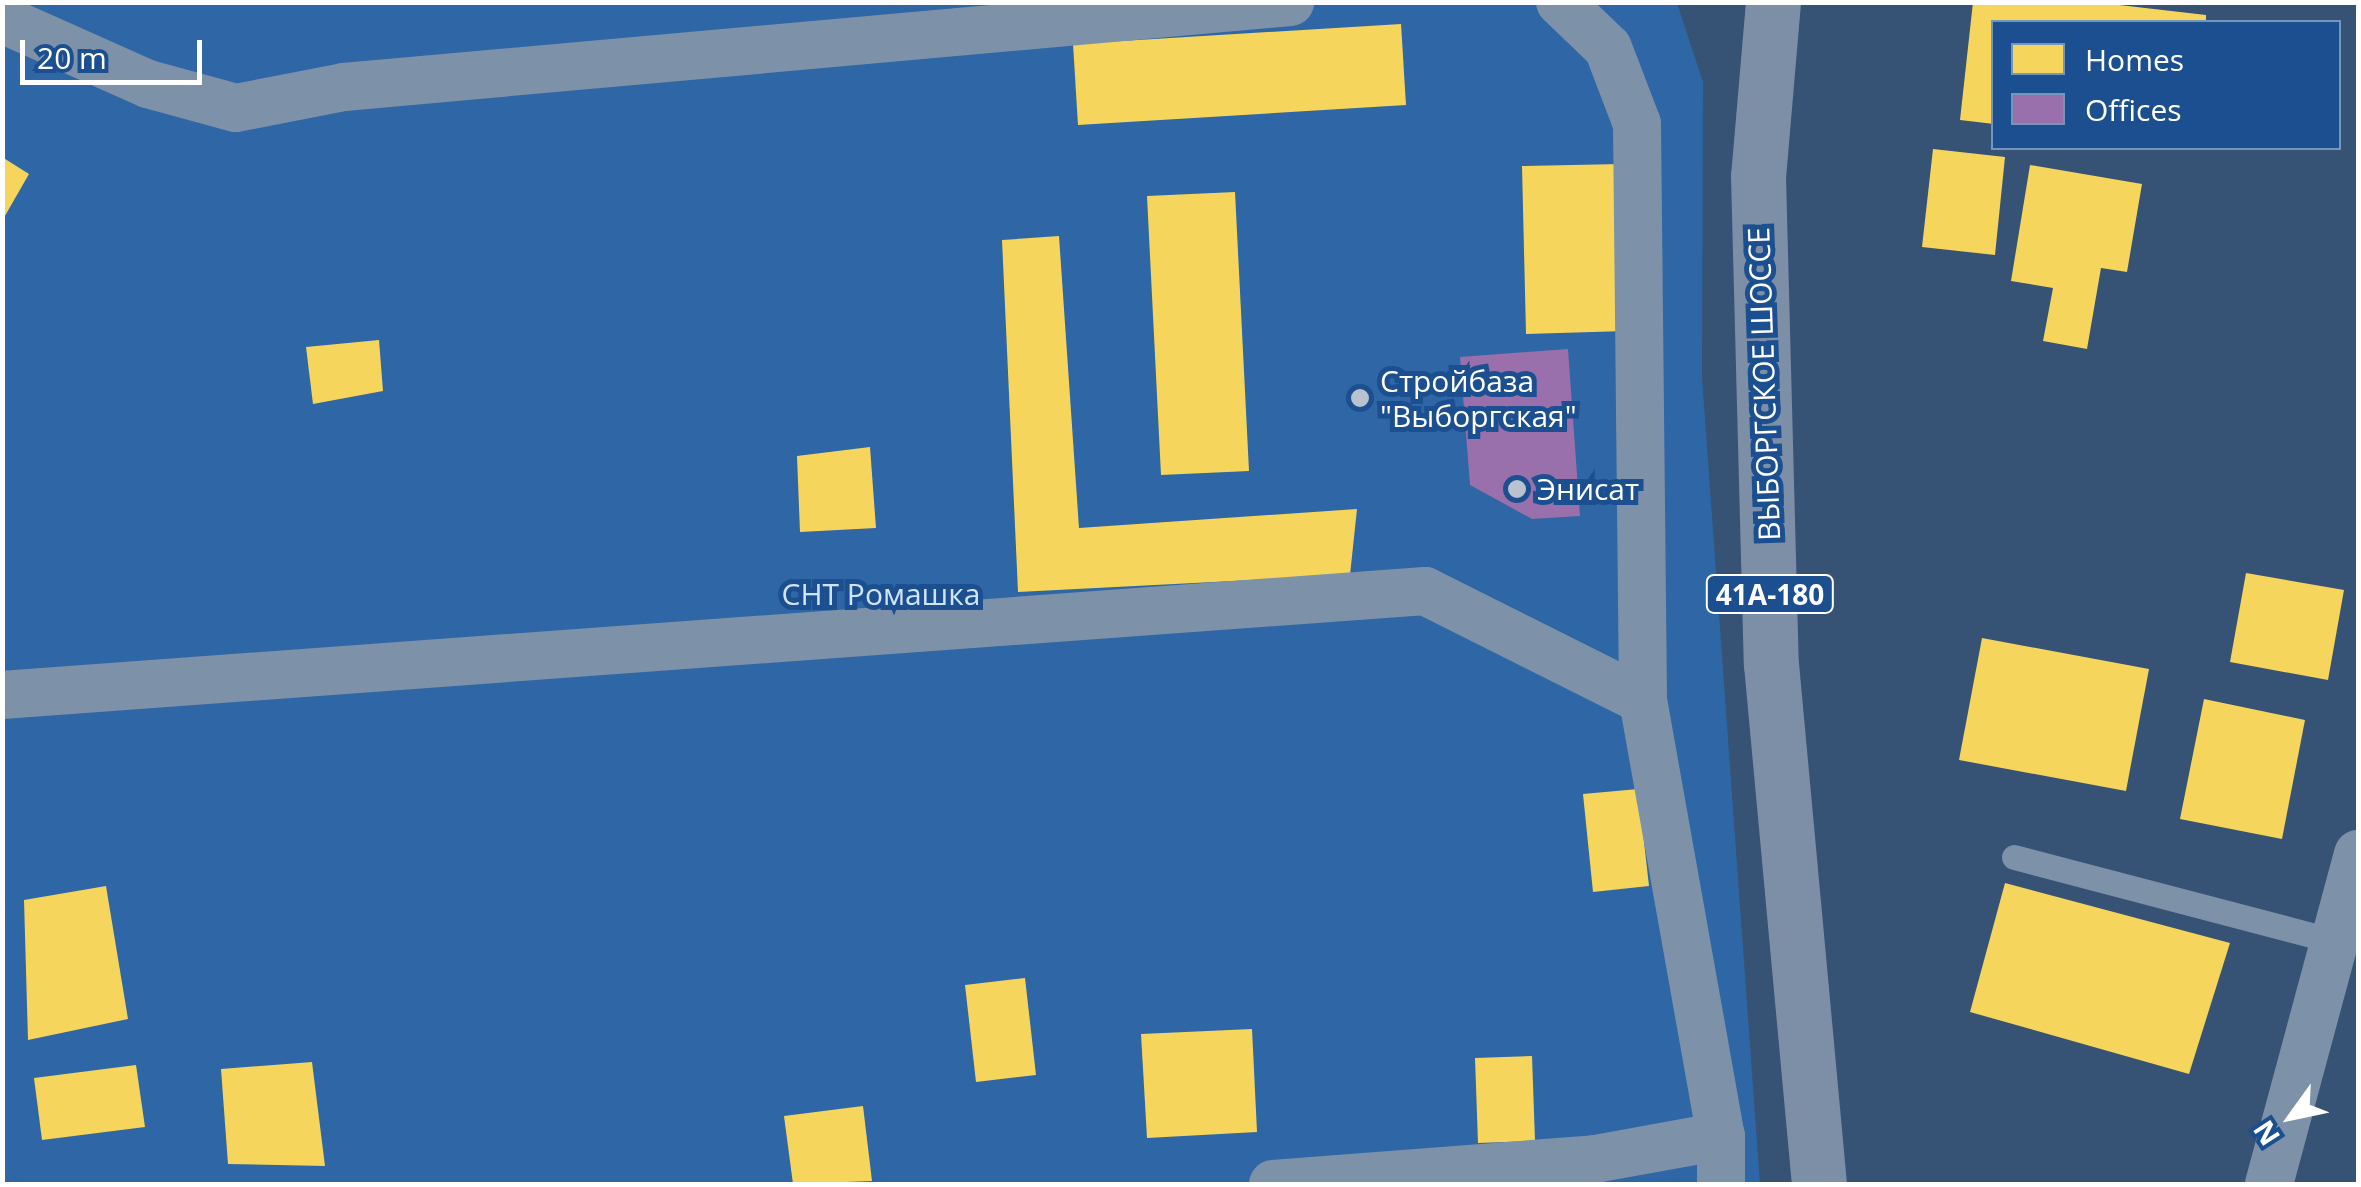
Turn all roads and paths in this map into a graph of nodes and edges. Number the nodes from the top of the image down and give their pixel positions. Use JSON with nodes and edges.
{"nodes":[{"id":1,"x":1290,"y":2,"type":"edge"},
{"id":2,"x":1560,"y":2,"type":"edge"},
{"id":3,"x":1773,"y":2,"type":"edge"},
{"id":4,"x":2,"y":20,"type":"edge"},
{"id":5,"x":2,"y":695,"type":"edge"},
{"id":6,"x":1643,"y":700,"type":"junction"},
{"id":7,"x":2358,"y":854,"type":"edge"},
{"id":8,"x":2014,"y":857,"type":"dead end"},
{"id":9,"x":2331,"y":940,"type":"junction"},
{"id":10,"x":1721,"y":1136,"type":"junction"},
{"id":11,"x":1273,"y":1184,"type":"edge"},
{"id":12,"x":1721,"y":1184,"type":"edge"},
{"id":13,"x":1819,"y":1184,"type":"edge"},
{"id":14,"x":2269,"y":1184,"type":"edge"}],
"edges":[{"from":1,"to":4,"type":"street"},
{"from":2,"to":6,"type":"street"},
{"from":3,"to":13,"type":"main road","name":"ВЫБОРГСКОЕ ШОССЕ","number":"41А-180"},
{"from":5,"to":6,"type":"street"},
{"from":6,"to":10,"type":"street"},
{"from":7,"to":9,"type":"street"},
{"from":8,"to":9,"type":"lane"},
{"from":9,"to":14,"type":"street"},
{"from":10,"to":11,"type":"street"},
{"from":10,"to":12,"type":"street"}]}
